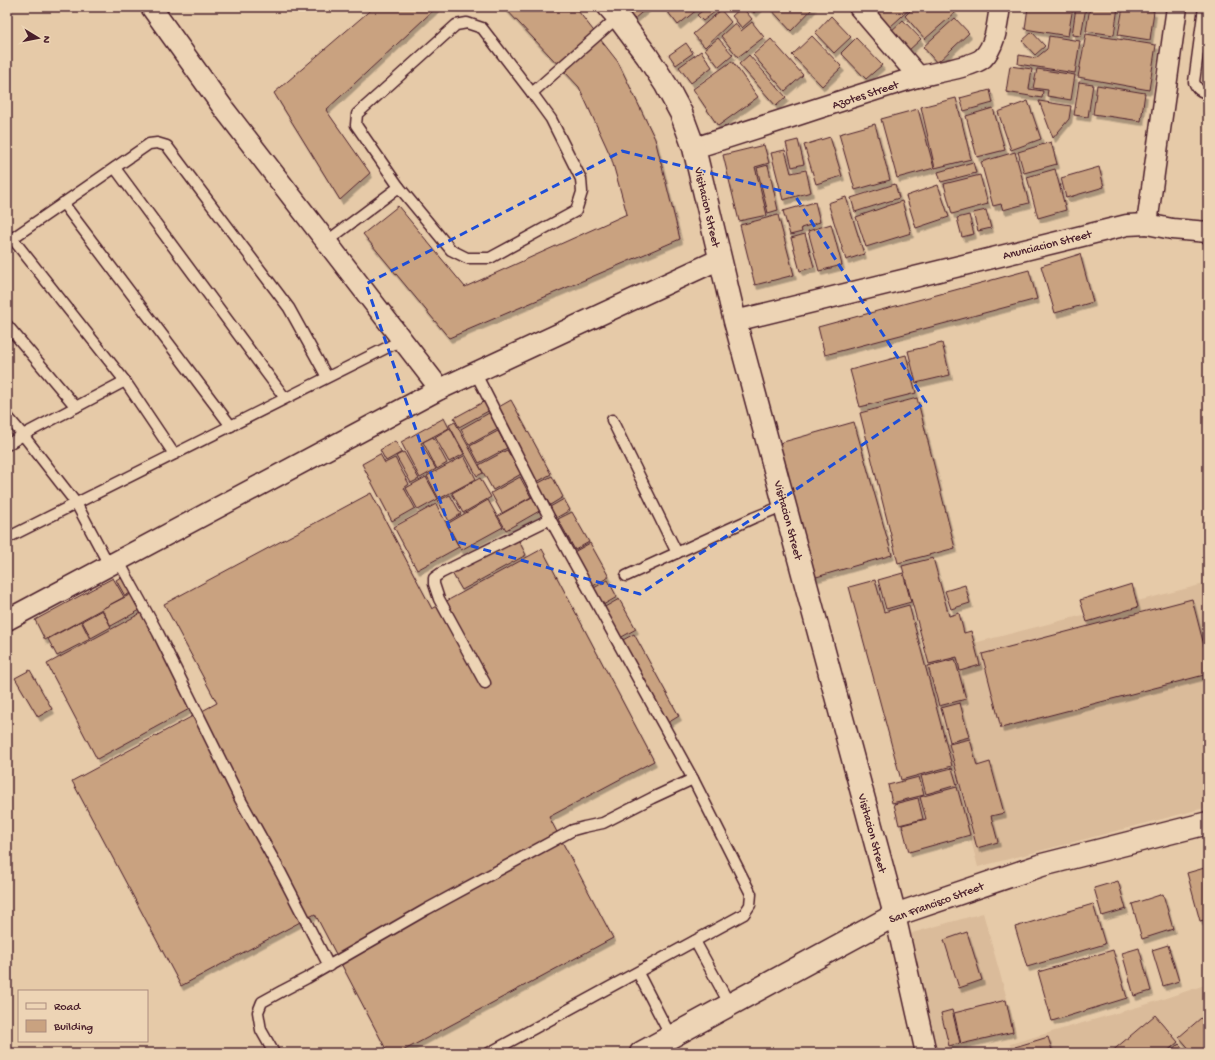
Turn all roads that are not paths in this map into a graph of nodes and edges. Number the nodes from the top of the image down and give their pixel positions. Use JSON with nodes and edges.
{"nodes":[{"id":1,"x":151,"y":7,"type":"edge"},
{"id":2,"x":858,"y":7,"type":"edge"},
{"id":3,"x":1000,"y":7,"type":"edge"},
{"id":4,"x":1177,"y":7,"type":"edge"},
{"id":5,"x":1203,"y":7,"type":"edge"},
{"id":6,"x":1208,"y":8,"type":"edge"},
{"id":7,"x":614,"y":12,"type":"edge"},
{"id":8,"x":919,"y":77,"type":"junction"},
{"id":9,"x":532,"y":93,"type":"junction"},
{"id":10,"x":1208,"y":93,"type":"edge"},
{"id":11,"x":694,"y":148,"type":"junction"},
{"id":12,"x":114,"y":168,"type":"junction"},
{"id":13,"x":399,"y":187,"type":"junction"},
{"id":14,"x":63,"y":203,"type":"junction"},
{"id":15,"x":1147,"y":224,"type":"junction"},
{"id":16,"x":1208,"y":232,"type":"edge"},
{"id":17,"x":10,"y":240,"type":"edge"},
{"id":18,"x":326,"y":242,"type":"junction"},
{"id":19,"x":720,"y":259,"type":"junction"},
{"id":20,"x":735,"y":321,"type":"junction"},
{"id":21,"x":7,"y":325,"type":"edge"},
{"id":22,"x":402,"y":340,"type":"junction"},
{"id":23,"x":475,"y":372,"type":"junction"},
{"id":24,"x":327,"y":377,"type":"junction"},
{"id":25,"x":125,"y":382,"type":"junction"},
{"id":26,"x":440,"y":389,"type":"junction"},
{"id":27,"x":285,"y":398,"type":"junction"},
{"id":28,"x":76,"y":407,"type":"junction"},
{"id":29,"x":7,"y":416,"type":"edge"},
{"id":30,"x":612,"y":420,"type":"dead end"},
{"id":31,"x":231,"y":426,"type":"junction"},
{"id":32,"x":23,"y":435,"type":"junction"},
{"id":33,"x":7,"y":445,"type":"edge"},
{"id":34,"x":174,"y":454,"type":"junction"},
{"id":35,"x":76,"y":503,"type":"junction"},
{"id":36,"x":785,"y":505,"type":"junction"},
{"id":37,"x":550,"y":518,"type":"junction"},
{"id":38,"x":7,"y":538,"type":"edge"},
{"id":39,"x":677,"y":553,"type":"junction"},
{"id":40,"x":114,"y":563,"type":"junction"},
{"id":41,"x":626,"y":576,"type":"dead end"},
{"id":42,"x":7,"y":620,"type":"edge"},
{"id":43,"x":485,"y":683,"type":"dead end"},
{"id":44,"x":693,"y":779,"type":"junction"},
{"id":45,"x":1208,"y":823,"type":"edge"},
{"id":46,"x":895,"y":915,"type":"junction"},
{"id":47,"x":695,"y":942,"type":"junction"},
{"id":48,"x":329,"y":966,"type":"junction"},
{"id":49,"x":638,"y":972,"type":"junction"},
{"id":50,"x":730,"y":1005,"type":"junction"},
{"id":51,"x":671,"y":1037,"type":"junction"},
{"id":52,"x":274,"y":1053,"type":"edge"},
{"id":53,"x":489,"y":1053,"type":"edge"},
{"id":54,"x":641,"y":1053,"type":"edge"},
{"id":55,"x":926,"y":1053,"type":"edge"}],
"edges":[{"from":1,"to":18,"type":"street"},
{"from":2,"to":8,"type":"street"},
{"from":3,"to":8,"type":"street","name":"Azotes Street"},
{"from":4,"to":15,"type":"street"},
{"from":5,"to":6,"type":"lane"},
{"from":5,"to":10,"type":"lane"},
{"from":7,"to":9,"type":"lane"},
{"from":7,"to":11,"type":"street","name":"Visitacion Street"},
{"from":8,"to":11,"type":"street","name":"Azotes Street"},
{"from":9,"to":13,"type":"lane"},
{"from":9,"to":13,"type":"lane"},
{"from":11,"to":19,"type":"street","name":"Visitacion Street"},
{"from":12,"to":14,"type":"lane"},
{"from":12,"to":24,"type":"lane"},
{"from":12,"to":27,"type":"lane"},
{"from":13,"to":18,"type":"lane"},
{"from":14,"to":17,"type":"lane"},
{"from":14,"to":31,"type":"lane"},
{"from":15,"to":16,"type":"street","name":"Anunciacion Street"},
{"from":15,"to":20,"type":"street","name":"Anunciacion Street"},
{"from":17,"to":25,"type":"lane"},
{"from":18,"to":22,"type":"street"},
{"from":19,"to":20,"type":"street","name":"Visitacion Street"},
{"from":19,"to":23,"type":"street"},
{"from":20,"to":36,"type":"street","name":"Visitacion Street"},
{"from":21,"to":28,"type":"lane"},
{"from":22,"to":24,"type":"lane"},
{"from":22,"to":26,"type":"street"},
{"from":23,"to":26,"type":"street"},
{"from":23,"to":37,"type":"lane"},
{"from":24,"to":27,"type":"lane"},
{"from":25,"to":28,"type":"lane"},
{"from":25,"to":34,"type":"lane"},
{"from":26,"to":40,"type":"street"},
{"from":27,"to":31,"type":"lane"},
{"from":28,"to":32,"type":"lane"},
{"from":29,"to":32,"type":"lane"},
{"from":30,"to":39,"type":"lane"},
{"from":31,"to":34,"type":"lane"},
{"from":32,"to":33,"type":"lane"},
{"from":32,"to":35,"type":"lane"},
{"from":34,"to":35,"type":"lane"},
{"from":35,"to":38,"type":"lane"},
{"from":35,"to":40,"type":"lane"},
{"from":36,"to":39,"type":"lane"},
{"from":36,"to":46,"type":"street","name":"Visitacion Street"},
{"from":37,"to":43,"type":"lane"},
{"from":37,"to":44,"type":"lane"},
{"from":39,"to":41,"type":"lane"},
{"from":40,"to":42,"type":"street"},
{"from":40,"to":48,"type":"lane"},
{"from":44,"to":47,"type":"lane"},
{"from":44,"to":48,"type":"lane"},
{"from":45,"to":46,"type":"street","name":"San Francisco Street"},
{"from":46,"to":50,"type":"street","name":"San Francisco Street"},
{"from":46,"to":55,"type":"street","name":"Visitacion Street"},
{"from":47,"to":49,"type":"lane"},
{"from":47,"to":50,"type":"lane"},
{"from":48,"to":52,"type":"lane"},
{"from":49,"to":51,"type":"lane"},
{"from":49,"to":53,"type":"lane"},
{"from":50,"to":51,"type":"street","name":"San Francisco Street"},
{"from":51,"to":54,"type":"street","name":"San Francisco Street"}]}
